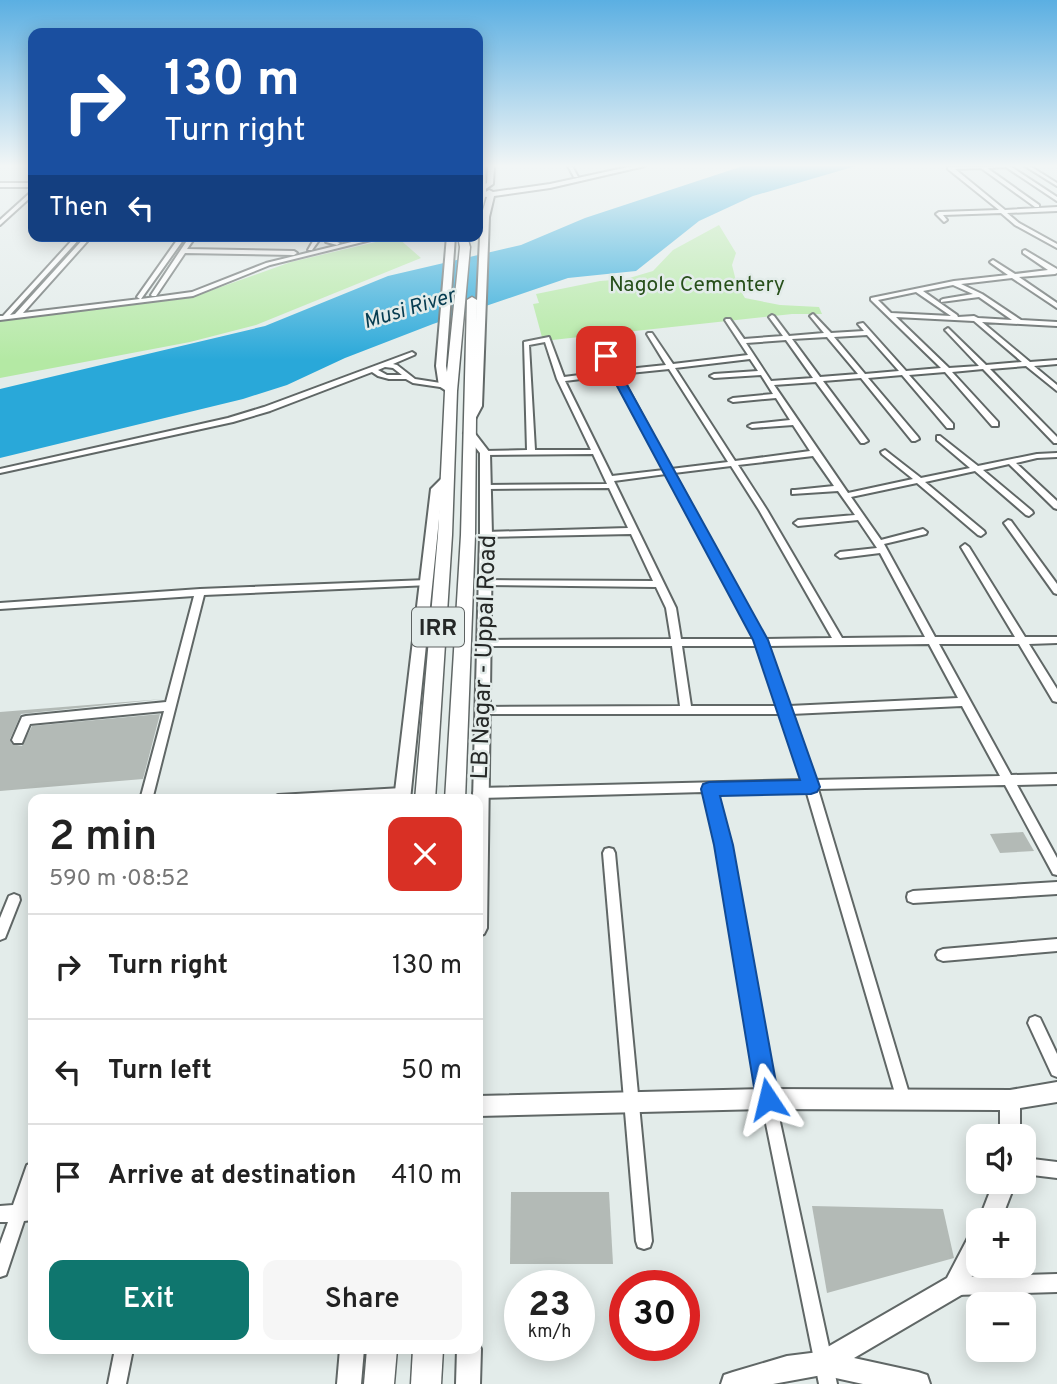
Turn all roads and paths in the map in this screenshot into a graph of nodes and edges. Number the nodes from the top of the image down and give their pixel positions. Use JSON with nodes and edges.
{"nodes":[{"id":1,"x":484,"y":231,"type":"edge"},
{"id":2,"x":1031,"y":231,"type":"edge"},
{"id":3,"x":73,"y":242,"type":"edge"},
{"id":4,"x":84,"y":242,"type":"edge"},
{"id":5,"x":179,"y":242,"type":"edge"},
{"id":6,"x":189,"y":242,"type":"edge"},
{"id":7,"x":315,"y":242,"type":"edge"},
{"id":8,"x":332,"y":242,"type":"edge"},
{"id":9,"x":341,"y":242,"type":"edge"},
{"id":10,"x":359,"y":242,"type":"edge"},
{"id":11,"x":451,"y":242,"type":"edge"},
{"id":12,"x":464,"y":242,"type":"edge"},
{"id":13,"x":473,"y":242,"type":"edge"},
{"id":14,"x":337,"y":243,"type":"junction"},
{"id":15,"x":1057,"y":246,"type":"edge"},
{"id":16,"x":310,"y":249,"type":"junction"},
{"id":17,"x":183,"y":251,"type":"junction"},
{"id":18,"x":1025,"y":252,"type":"dead end"},
{"id":19,"x":294,"y":253,"type":"junction"},
{"id":20,"x":993,"y":262,"type":"dead end"},
{"id":21,"x":255,"y":264,"type":"junction"},
{"id":22,"x":268,"y":264,"type":"junction"},
{"id":23,"x":1056,"y":272,"type":"edge"},
{"id":24,"x":1013,"y":276,"type":"junction"},
{"id":25,"x":151,"y":281,"type":"junction"},
{"id":26,"x":163,"y":282,"type":"junction"},
{"id":27,"x":954,"y":283,"type":"junction"},
{"id":28,"x":917,"y":289,"type":"junction"},
{"id":29,"x":153,"y":295,"type":"junction"},
{"id":30,"x":980,"y":295,"type":"junction"},
{"id":31,"x":140,"y":297,"type":"junction"},
{"id":32,"x":943,"y":301,"type":"dead end"},
{"id":33,"x":1057,"y":306,"type":"edge"},
{"id":34,"x":22,"y":310,"type":"junction"},
{"id":35,"x":9,"y":312,"type":"junction"},
{"id":36,"x":890,"y":315,"type":"junction"},
{"id":37,"x":1,"y":316,"type":"edge"},
{"id":38,"x":813,"y":316,"type":"dead end"},
{"id":39,"x":16,"y":317,"type":"junction"},
{"id":40,"x":772,"y":317,"type":"dead end"},
{"id":41,"x":956,"y":317,"type":"junction"},
{"id":42,"x":466,"y":318,"type":"junction"},
{"id":43,"x":973,"y":318,"type":"junction"},
{"id":44,"x":728,"y":320,"type":"dead end"},
{"id":45,"x":1018,"y":321,"type":"junction"},
{"id":46,"x":861,"y":324,"type":"dead end"},
{"id":47,"x":1057,"y":324,"type":"edge"},
{"id":48,"x":948,"y":330,"type":"dead end"},
{"id":49,"x":869,"y":332,"type":"junction"},
{"id":50,"x":650,"y":334,"type":"dead end"},
{"id":51,"x":829,"y":335,"type":"junction"},
{"id":52,"x":788,"y":338,"type":"junction"},
{"id":53,"x":597,"y":339,"type":"dead end"},
{"id":54,"x":741,"y":341,"type":"junction"},
{"id":55,"x":412,"y":354,"type":"dead end"},
{"id":56,"x":752,"y":357,"type":"junction"},
{"id":57,"x":1057,"y":362,"type":"edge"},
{"id":58,"x":384,"y":365,"type":"junction"},
{"id":59,"x":1028,"y":365,"type":"junction"},
{"id":60,"x":671,"y":366,"type":"junction"},
{"id":61,"x":987,"y":367,"type":"junction"},
{"id":62,"x":373,"y":369,"type":"junction"},
{"id":63,"x":947,"y":370,"type":"junction"},
{"id":64,"x":615,"y":372,"type":"junction"},
{"id":65,"x":904,"y":373,"type":"junction"},
{"id":66,"x":714,"y":376,"type":"dead end"},
{"id":67,"x":862,"y":376,"type":"junction"},
{"id":68,"x":407,"y":377,"type":"junction"},
{"id":69,"x":767,"y":378,"type":"junction"},
{"id":70,"x":561,"y":379,"type":"junction"},
{"id":71,"x":818,"y":379,"type":"junction"},
{"id":72,"x":447,"y":389,"type":"junction"},
{"id":73,"x":1057,"y":389,"type":"edge"},
{"id":74,"x":779,"y":396,"type":"junction"},
{"id":75,"x":733,"y":400,"type":"dead end"},
{"id":76,"x":796,"y":422,"type":"junction"},
{"id":77,"x":995,"y":424,"type":"dead end"},
{"id":78,"x":470,"y":426,"type":"junction"},
{"id":79,"x":752,"y":426,"type":"dead end"},
{"id":80,"x":950,"y":426,"type":"dead end"},
{"id":81,"x":940,"y":438,"type":"dead end"},
{"id":82,"x":915,"y":439,"type":"dead end"},
{"id":83,"x":864,"y":441,"type":"dead end"},
{"id":84,"x":1057,"y":442,"type":"edge"},
{"id":85,"x":597,"y":452,"type":"junction"},
{"id":86,"x":885,"y":452,"type":"dead end"},
{"id":87,"x":485,"y":453,"type":"junction"},
{"id":88,"x":531,"y":453,"type":"junction"},
{"id":89,"x":815,"y":453,"type":"junction"},
{"id":90,"x":1057,"y":455,"type":"edge"},
{"id":91,"x":1010,"y":461,"type":"junction"},
{"id":92,"x":732,"y":463,"type":"junction"},
{"id":93,"x":975,"y":469,"type":"junction"},
{"id":94,"x":0,"y":471,"type":"edge"},
{"id":95,"x":670,"y":471,"type":"junction"},
{"id":96,"x":448,"y":478,"type":"junction"},
{"id":97,"x":920,"y":482,"type":"junction"},
{"id":98,"x":611,"y":483,"type":"junction"},
{"id":99,"x":486,"y":486,"type":"junction"},
{"id":100,"x":795,"y":492,"type":"dead end"},
{"id":101,"x":842,"y":492,"type":"junction"},
{"id":102,"x":1057,"y":506,"type":"edge"},
{"id":103,"x":1029,"y":513,"type":"dead end"},
{"id":104,"x":860,"y":517,"type":"junction"},
{"id":105,"x":798,"y":523,"type":"dead end"},
{"id":106,"x":1008,"y":523,"type":"dead end"},
{"id":107,"x":634,"y":531,"type":"junction"},
{"id":108,"x":923,"y":532,"type":"dead end"},
{"id":109,"x":981,"y":533,"type":"dead end"},
{"id":110,"x":486,"y":534,"type":"junction"},
{"id":111,"x":881,"y":547,"type":"junction"},
{"id":112,"x":965,"y":547,"type":"dead end"},
{"id":113,"x":840,"y":555,"type":"dead end"},
{"id":114,"x":427,"y":583,"type":"junction"},
{"id":115,"x":485,"y":583,"type":"junction"},
{"id":116,"x":660,"y":584,"type":"junction"},
{"id":117,"x":1057,"y":591,"type":"edge"},
{"id":118,"x":200,"y":592,"type":"junction"},
{"id":119,"x":0,"y":606,"type":"edge"},
{"id":120,"x":1057,"y":639,"type":"edge"},
{"id":121,"x":761,"y":640,"type":"junction"},
{"id":122,"x":933,"y":640,"type":"junction"},
{"id":123,"x":1023,"y":640,"type":"junction"},
{"id":124,"x":677,"y":641,"type":"junction"},
{"id":125,"x":839,"y":641,"type":"junction"},
{"id":126,"x":484,"y":644,"type":"junction"},
{"id":127,"x":1057,"y":698,"type":"edge"},
{"id":128,"x":964,"y":702,"type":"junction"},
{"id":129,"x":170,"y":706,"type":"junction"},
{"id":130,"x":785,"y":709,"type":"junction"},
{"id":131,"x":686,"y":710,"type":"junction"},
{"id":132,"x":482,"y":711,"type":"junction"},
{"id":133,"x":18,"y":740,"type":"dead end"},
{"id":134,"x":1057,"y":779,"type":"edge"},
{"id":135,"x":1007,"y":781,"type":"junction"},
{"id":136,"x":811,"y":787,"type":"junction"},
{"id":137,"x":709,"y":789,"type":"junction"},
{"id":138,"x":479,"y":793,"type":"joint"},
{"id":139,"x":148,"y":794,"type":"edge"},
{"id":140,"x":402,"y":794,"type":"edge"},
{"id":141,"x":425,"y":794,"type":"edge"},
{"id":142,"x":456,"y":794,"type":"edge"},
{"id":143,"x":609,"y":853,"type":"dead end"},
{"id":144,"x":1057,"y":870,"type":"edge"},
{"id":145,"x":1057,"y":888,"type":"edge"},
{"id":146,"x":912,"y":897,"type":"dead end"},
{"id":147,"x":14,"y":900,"type":"dead end"},
{"id":148,"x":0,"y":934,"type":"edge"},
{"id":149,"x":1057,"y":945,"type":"edge"},
{"id":150,"x":943,"y":954,"type":"dead end"},
{"id":151,"x":1035,"y":1023,"type":"dead end"},
{"id":152,"x":1057,"y":1070,"type":"edge"},
{"id":153,"x":1057,"y":1092,"type":"edge"},
{"id":154,"x":768,"y":1099,"type":"junction"},
{"id":155,"x":904,"y":1100,"type":"junction"},
{"id":156,"x":1010,"y":1100,"type":"junction"},
{"id":157,"x":632,"y":1102,"type":"junction"},
{"id":158,"x":483,"y":1106,"type":"edge"},
{"id":159,"x":1010,"y":1124,"type":"edge"},
{"id":160,"x":1036,"y":1167,"type":"edge"},
{"id":161,"x":1057,"y":1170,"type":"edge"},
{"id":162,"x":26,"y":1212,"type":"edge"},
{"id":163,"x":0,"y":1213,"type":"edge"},
{"id":164,"x":644,"y":1241,"type":"dead end"},
{"id":165,"x":966,"y":1265,"type":"edge"},
{"id":166,"x":0,"y":1269,"type":"edge"},
{"id":167,"x":1057,"y":1283,"type":"edge"},
{"id":168,"x":955,"y":1286,"type":"junction"},
{"id":169,"x":123,"y":1354,"type":"edge"},
{"id":170,"x":352,"y":1354,"type":"edge"},
{"id":171,"x":382,"y":1354,"type":"edge"},
{"id":172,"x":428,"y":1354,"type":"edge"},
{"id":173,"x":469,"y":1354,"type":"edge"},
{"id":174,"x":825,"y":1373,"type":"edge"},
{"id":175,"x":117,"y":1384,"type":"edge"},
{"id":176,"x":349,"y":1384,"type":"edge"},
{"id":177,"x":379,"y":1384,"type":"edge"},
{"id":178,"x":426,"y":1384,"type":"edge"},
{"id":179,"x":468,"y":1384,"type":"edge"},
{"id":180,"x":733,"y":1384,"type":"edge"},
{"id":181,"x":918,"y":1384,"type":"edge"}],
"edges":[{"from":1,"to":78,"type":"street"},
{"from":2,"to":15,"type":"street"},
{"from":3,"to":35,"type":"street"},
{"from":4,"to":34,"type":"street"},
{"from":5,"to":25,"type":"street"},
{"from":6,"to":17,"type":"street"},
{"from":7,"to":16,"type":"street"},
{"from":8,"to":14,"type":"street"},
{"from":9,"to":14,"type":"street"},
{"from":10,"to":22,"type":"street"},
{"from":11,"to":72,"type":"street"},
{"from":12,"to":42,"type":"highway","number":"IRR"},
{"from":13,"to":42,"type":"highway","number":"IRR"},
{"from":14,"to":16,"type":"street"},
{"from":16,"to":19,"type":"street"},
{"from":17,"to":19,"type":"street"},
{"from":17,"to":26,"type":"street"},
{"from":18,"to":23,"type":"street"},
{"from":19,"to":21,"type":"street"},
{"from":20,"to":24,"type":"street"},
{"from":21,"to":22,"type":"street"},
{"from":21,"to":29,"type":"street"},
{"from":22,"to":39,"type":"street"},
{"from":23,"to":24,"type":"street"},
{"from":24,"to":27,"type":"street"},
{"from":24,"to":33,"type":"street"},
{"from":25,"to":26,"type":"street"},
{"from":25,"to":31,"type":"street"},
{"from":26,"to":29,"type":"street"},
{"from":27,"to":28,"type":"street"},
{"from":27,"to":30,"type":"street"},
{"from":28,"to":36,"type":"street"},
{"from":28,"to":41,"type":"street"},
{"from":29,"to":31,"type":"street"},
{"from":30,"to":32,"type":"street"},
{"from":30,"to":45,"type":"street"},
{"from":31,"to":34,"type":"street"},
{"from":34,"to":35,"type":"street"},
{"from":34,"to":39,"type":"street"},
{"from":35,"to":37,"type":"street"},
{"from":36,"to":41,"type":"street"},
{"from":36,"to":63,"type":"street"},
{"from":37,"to":39,"type":"street"},
{"from":38,"to":51,"type":"street"},
{"from":40,"to":52,"type":"street"},
{"from":41,"to":43,"type":"street"},
{"from":42,"to":72,"type":"highway","number":"IRR"},
{"from":42,"to":78,"type":"highway","number":"IRR"},
{"from":43,"to":45,"type":"street"},
{"from":43,"to":59,"type":"street"},
{"from":44,"to":54,"type":"street"},
{"from":45,"to":47,"type":"street"},
{"from":46,"to":49,"type":"street"},
{"from":48,"to":61,"type":"street"},
{"from":49,"to":51,"type":"street"},
{"from":49,"to":65,"type":"street"},
{"from":50,"to":60,"type":"street"},
{"from":51,"to":52,"type":"street"},
{"from":51,"to":67,"type":"street"},
{"from":52,"to":54,"type":"street"},
{"from":52,"to":71,"type":"street"},
{"from":53,"to":64,"type":"street"},
{"from":54,"to":56,"type":"street"},
{"from":55,"to":58,"type":"street"},
{"from":56,"to":60,"type":"street"},
{"from":56,"to":69,"type":"street"},
{"from":57,"to":59,"type":"street"},
{"from":58,"to":62,"type":"street"},
{"from":58,"to":68,"type":"street"},
{"from":59,"to":61,"type":"street"},
{"from":59,"to":73,"type":"street"},
{"from":60,"to":64,"type":"street"},
{"from":60,"to":92,"type":"street"},
{"from":61,"to":63,"type":"street"},
{"from":61,"to":84,"type":"street"},
{"from":62,"to":68,"type":"street"},
{"from":62,"to":94,"type":"street"},
{"from":63,"to":65,"type":"street"},
{"from":63,"to":77,"type":"street"},
{"from":64,"to":70,"type":"street"},
{"from":64,"to":95,"type":"street"},
{"from":65,"to":67,"type":"street"},
{"from":65,"to":80,"type":"street"},
{"from":66,"to":69,"type":"street"},
{"from":67,"to":71,"type":"street"},
{"from":67,"to":82,"type":"street"},
{"from":68,"to":72,"type":"street"},
{"from":69,"to":71,"type":"street"},
{"from":69,"to":74,"type":"street"},
{"from":70,"to":85,"type":"street"},
{"from":70,"to":88,"type":"street"},
{"from":71,"to":83,"type":"street"},
{"from":72,"to":96,"type":"highway","number":"IRR"},
{"from":74,"to":75,"type":"street"},
{"from":74,"to":76,"type":"street"},
{"from":76,"to":79,"type":"street"},
{"from":76,"to":89,"type":"street"},
{"from":78,"to":87,"type":"street"},
{"from":78,"to":142,"type":"highway","number":"IRR"},
{"from":81,"to":93,"type":"street"},
{"from":85,"to":88,"type":"street"},
{"from":85,"to":98,"type":"street"},
{"from":86,"to":97,"type":"street"},
{"from":87,"to":88,"type":"street"},
{"from":87,"to":99,"type":"street","name":"LB Nagar - Uppal Road"},
{"from":89,"to":92,"type":"street"},
{"from":89,"to":101,"type":"street"},
{"from":90,"to":91,"type":"street"},
{"from":91,"to":93,"type":"street"},
{"from":91,"to":102,"type":"street"},
{"from":92,"to":95,"type":"street"},
{"from":92,"to":125,"type":"street"},
{"from":93,"to":97,"type":"street"},
{"from":93,"to":103,"type":"street"},
{"from":95,"to":98,"type":"street"},
{"from":95,"to":121,"type":"street"},
{"from":96,"to":114,"type":"street"},
{"from":96,"to":141,"type":"highway","number":"IRR"},
{"from":97,"to":101,"type":"street"},
{"from":97,"to":109,"type":"street"},
{"from":98,"to":99,"type":"street"},
{"from":98,"to":107,"type":"street"},
{"from":99,"to":110,"type":"street","name":"LB Nagar - Uppal Road"},
{"from":100,"to":101,"type":"street"},
{"from":101,"to":104,"type":"street"},
{"from":104,"to":105,"type":"street"},
{"from":104,"to":111,"type":"street"},
{"from":106,"to":117,"type":"street"},
{"from":107,"to":110,"type":"street"},
{"from":107,"to":116,"type":"street"},
{"from":108,"to":111,"type":"street"},
{"from":110,"to":115,"type":"street","name":"LB Nagar - Uppal Road"},
{"from":111,"to":113,"type":"street"},
{"from":111,"to":122,"type":"street"},
{"from":112,"to":123,"type":"street"},
{"from":114,"to":118,"type":"street"},
{"from":114,"to":140,"type":"street"},
{"from":115,"to":116,"type":"street"},
{"from":115,"to":126,"type":"street","name":"LB Nagar - Uppal Road"},
{"from":116,"to":124,"type":"street"},
{"from":118,"to":119,"type":"street"},
{"from":118,"to":129,"type":"street"},
{"from":120,"to":123,"type":"street"},
{"from":121,"to":124,"type":"street"},
{"from":121,"to":125,"type":"street"},
{"from":121,"to":130,"type":"street"},
{"from":122,"to":123,"type":"street"},
{"from":122,"to":125,"type":"street"},
{"from":122,"to":128,"type":"street"},
{"from":123,"to":127,"type":"street"},
{"from":124,"to":126,"type":"street"},
{"from":124,"to":131,"type":"street"},
{"from":126,"to":132,"type":"street","name":"LB Nagar - Uppal Road"},
{"from":128,"to":130,"type":"street"},
{"from":128,"to":135,"type":"street"},
{"from":129,"to":133,"type":"street"},
{"from":129,"to":139,"type":"street"},
{"from":130,"to":131,"type":"street"},
{"from":130,"to":136,"type":"street"},
{"from":131,"to":132,"type":"street"},
{"from":132,"to":138,"type":"street","name":"LB Nagar - Uppal Road"},
{"from":134,"to":135,"type":"street"},
{"from":135,"to":136,"type":"street"},
{"from":135,"to":144,"type":"street"},
{"from":136,"to":137,"type":"street"},
{"from":136,"to":155,"type":"street"},
{"from":137,"to":138,"type":"street"},
{"from":137,"to":154,"type":"street"},
{"from":143,"to":157,"type":"street"},
{"from":145,"to":146,"type":"street"},
{"from":147,"to":148,"type":"street"},
{"from":149,"to":150,"type":"street"},
{"from":151,"to":152,"type":"street"},
{"from":153,"to":156,"type":"street"},
{"from":154,"to":155,"type":"street"},
{"from":154,"to":157,"type":"street"},
{"from":154,"to":174,"type":"street"},
{"from":155,"to":156,"type":"street"},
{"from":156,"to":159,"type":"street"},
{"from":157,"to":158,"type":"street"},
{"from":157,"to":164,"type":"street"},
{"from":160,"to":161,"type":"street"},
{"from":162,"to":163,"type":"street"},
{"from":162,"to":166,"type":"street"},
{"from":165,"to":168,"type":"street"},
{"from":167,"to":168,"type":"street"},
{"from":168,"to":174,"type":"street"},
{"from":169,"to":175,"type":"street"},
{"from":170,"to":176,"type":"street"},
{"from":171,"to":177,"type":"highway"},
{"from":172,"to":178,"type":"highway"},
{"from":173,"to":179,"type":"street"},
{"from":174,"to":180,"type":"street"},
{"from":174,"to":181,"type":"street"}]}
